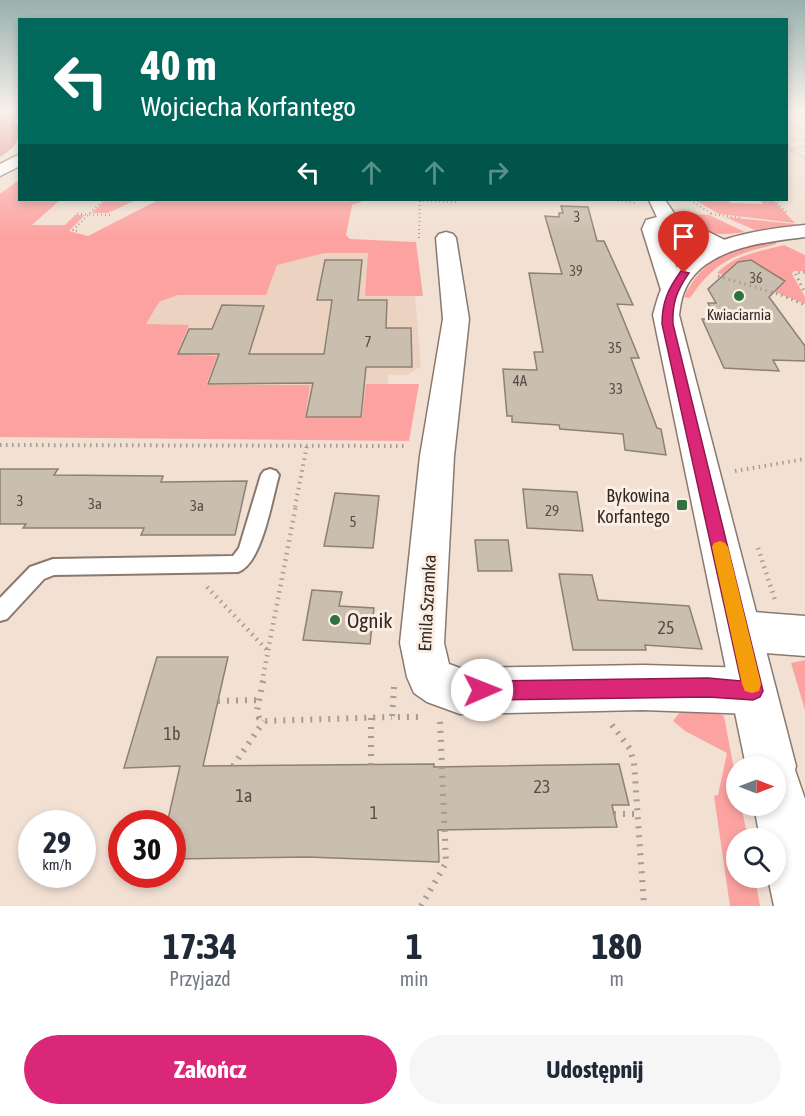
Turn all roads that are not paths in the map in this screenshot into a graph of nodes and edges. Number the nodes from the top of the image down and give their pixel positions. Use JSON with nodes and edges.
{"nodes":[{"id":1,"x":18,"y":160,"type":"edge"},
{"id":2,"x":0,"y":171,"type":"edge"},
{"id":3,"x":649,"y":202,"type":"edge"},
{"id":4,"x":669,"y":220,"type":"junction"},
{"id":5,"x":805,"y":231,"type":"edge"},
{"id":6,"x":433,"y":240,"type":"road end"},
{"id":7,"x":719,"y":258,"type":"junction"},
{"id":8,"x":673,"y":290,"type":"junction"},
{"id":9,"x":270,"y":475,"type":"dead end"},
{"id":10,"x":0,"y":612,"type":"edge"},
{"id":11,"x":740,"y":631,"type":"junction"},
{"id":12,"x":795,"y":636,"type":"edge"},
{"id":13,"x":753,"y":691,"type":"junction"},
{"id":14,"x":769,"y":756,"type":"edge"},
{"id":15,"x":783,"y":816,"type":"edge"},
{"id":16,"x":803,"y":906,"type":"edge"}],
"edges":[{"from":1,"to":2,"type":"street"},
{"from":3,"to":4,"type":"street"},
{"from":4,"to":7,"type":"street"},
{"from":4,"to":8,"type":"street"},
{"from":5,"to":7,"type":"street"},
{"from":6,"to":13,"type":"street","name":"Emila Szramka"},
{"from":7,"to":8,"type":"street"},
{"from":8,"to":11,"type":"street"},
{"from":9,"to":10,"type":"lane"},
{"from":11,"to":12,"type":"street"},
{"from":11,"to":13,"type":"street"},
{"from":13,"to":14,"type":"street"},
{"from":15,"to":16,"type":"street"}]}
